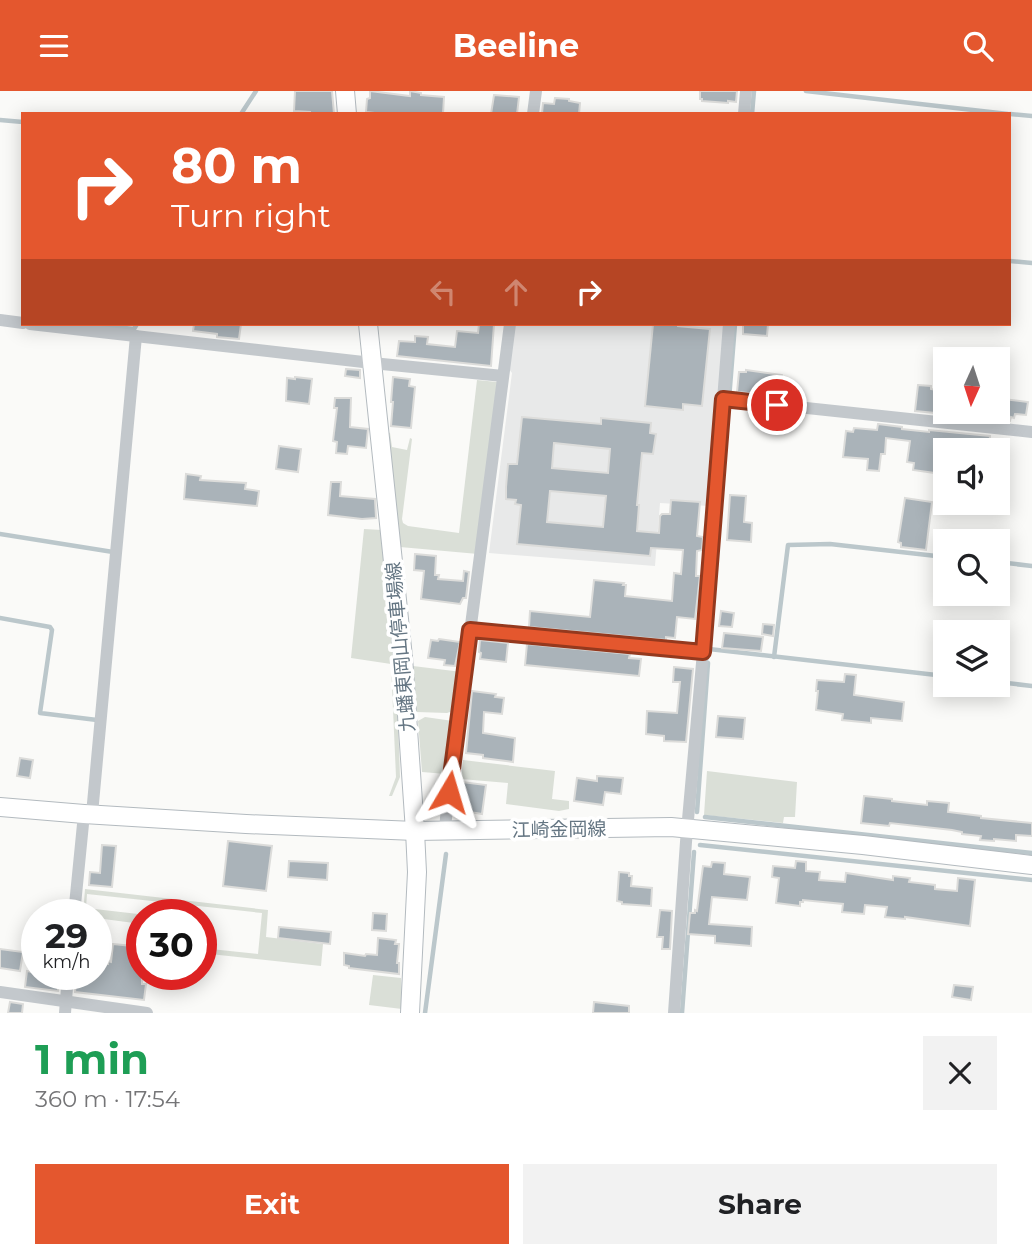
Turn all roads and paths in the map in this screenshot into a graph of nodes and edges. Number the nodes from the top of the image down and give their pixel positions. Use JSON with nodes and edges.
{"nodes":[{"id":1,"x":345,"y":91,"type":"edge"},
{"id":2,"x":536,"y":91,"type":"edge"},
{"id":3,"x":746,"y":91,"type":"edge"},
{"id":4,"x":347,"y":112,"type":"edge"},
{"id":5,"x":533,"y":112,"type":"edge"},
{"id":6,"x":744,"y":112,"type":"edge"},
{"id":7,"x":0,"y":320,"type":"edge"},
{"id":8,"x":21,"y":323,"type":"edge"},
{"id":9,"x":48,"y":326,"type":"edge"},
{"id":10,"x":368,"y":326,"type":"edge"},
{"id":11,"x":510,"y":326,"type":"edge"},
{"id":12,"x":729,"y":326,"type":"edge"},
{"id":13,"x":136,"y":336,"type":"junction"},
{"id":14,"x":372,"y":363,"type":"junction"},
{"id":15,"x":503,"y":376,"type":"junction"},
{"id":16,"x":727,"y":400,"type":"junction"},
{"id":17,"x":1032,"y":432,"type":"edge"},
{"id":18,"x":474,"y":630,"type":"junction"},
{"id":19,"x":703,"y":652,"type":"junction"},
{"id":20,"x":0,"y":807,"type":"edge"},
{"id":21,"x":88,"y":814,"type":"junction"},
{"id":22,"x":687,"y":828,"type":"junction"},
{"id":23,"x":415,"y":831,"type":"junction"},
{"id":24,"x":446,"y":831,"type":"junction"},
{"id":25,"x":1032,"y":865,"type":"edge"},
{"id":26,"x":76,"y":899,"type":"edge"},
{"id":27,"x":0,"y":992,"type":"edge"},
{"id":28,"x":65,"y":1007,"type":"edge"},
{"id":29,"x":148,"y":1013,"type":"edge"},
{"id":30,"x":410,"y":1013,"type":"edge"},
{"id":31,"x":674,"y":1013,"type":"edge"}],
"edges":[{"from":1,"to":4,"type":"main road"},
{"from":2,"to":5,"type":"street"},
{"from":3,"to":6,"type":"street"},
{"from":7,"to":8,"type":"street"},
{"from":9,"to":13,"type":"street"},
{"from":10,"to":14,"type":"main road","name":"九蟠東岡山停車場線"},
{"from":11,"to":15,"type":"street"},
{"from":12,"to":16,"type":"street"},
{"from":13,"to":14,"type":"street"},
{"from":13,"to":21,"type":"street"},
{"from":14,"to":15,"type":"street"},
{"from":14,"to":23,"type":"main road","name":"九蟠東岡山停車場線"},
{"from":15,"to":18,"type":"street"},
{"from":16,"to":17,"type":"street"},
{"from":16,"to":19,"type":"street"},
{"from":18,"to":19,"type":"street"},
{"from":18,"to":24,"type":"street"},
{"from":19,"to":22,"type":"street"},
{"from":20,"to":21,"type":"main road","name":"江崎金岡線"},
{"from":21,"to":23,"type":"main road","name":"江崎金岡線"},
{"from":21,"to":26,"type":"street"},
{"from":22,"to":24,"type":"main road","name":"江崎金岡線"},
{"from":22,"to":25,"type":"main road","name":"江崎金岡線"},
{"from":22,"to":31,"type":"street"},
{"from":23,"to":24,"type":"main road","name":"江崎金岡線"},
{"from":23,"to":30,"type":"main road","name":"九蟠東岡山停車場線"},
{"from":27,"to":28,"type":"street"},
{"from":28,"to":29,"type":"street"}]}
